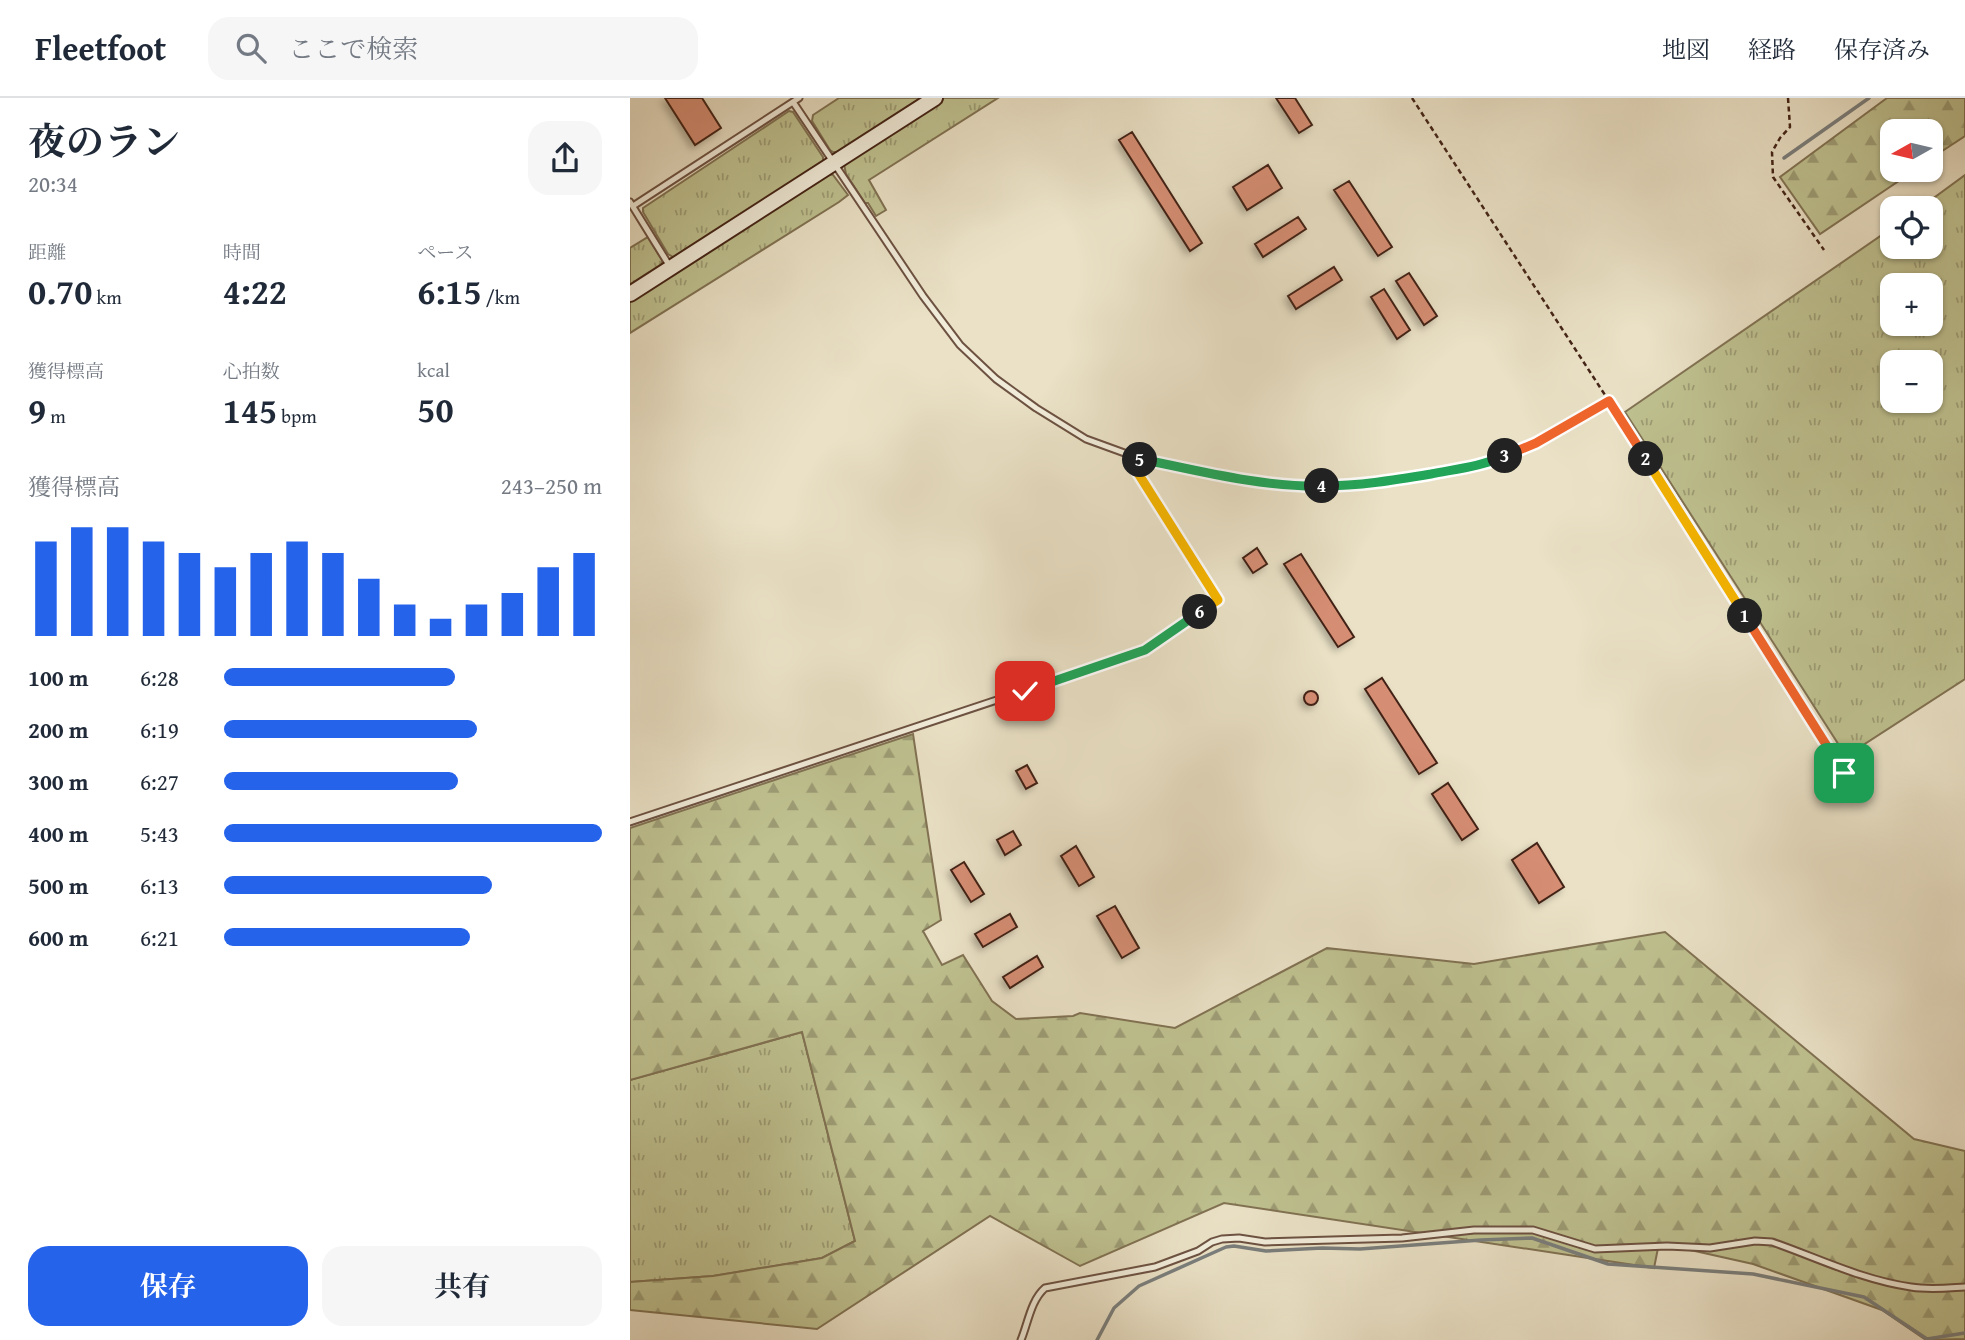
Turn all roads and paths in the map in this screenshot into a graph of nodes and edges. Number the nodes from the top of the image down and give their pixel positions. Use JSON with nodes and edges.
{"nodes":[{"id":1,"x":935,"y":98,"type":"edge"},
{"id":2,"x":1412,"y":98,"type":"edge"},
{"id":3,"x":1788,"y":98,"type":"edge"},
{"id":4,"x":796,"y":100,"type":"edge"},
{"id":5,"x":834,"y":163,"type":"junction"},
{"id":6,"x":631,"y":204,"type":"edge"},
{"id":7,"x":1824,"y":250,"type":"dead end"},
{"id":8,"x":671,"y":268,"type":"junction"},
{"id":9,"x":630,"y":294,"type":"edge"},
{"id":10,"x":1609,"y":401,"type":"junction"},
{"id":11,"x":1141,"y":459,"type":"junction"},
{"id":12,"x":1844,"y":773,"type":"dead end"},
{"id":13,"x":630,"y":822,"type":"edge"},
{"id":14,"x":1965,"y":1287,"type":"edge"},
{"id":15,"x":1021,"y":1340,"type":"edge"}],
"edges":[{"from":1,"to":5,"type":"street"},
{"from":2,"to":10,"type":"path"},
{"from":3,"to":7,"type":"path"},
{"from":4,"to":5,"type":"lane"},
{"from":4,"to":6,"type":"lane"},
{"from":5,"to":8,"type":"street"},
{"from":5,"to":11,"type":"lane"},
{"from":6,"to":8,"type":"lane"},
{"from":8,"to":9,"type":"street"},
{"from":10,"to":11,"type":"lane"},
{"from":10,"to":12,"type":"path"},
{"from":11,"to":13,"type":"lane"},
{"from":14,"to":15,"type":"lane"}]}
